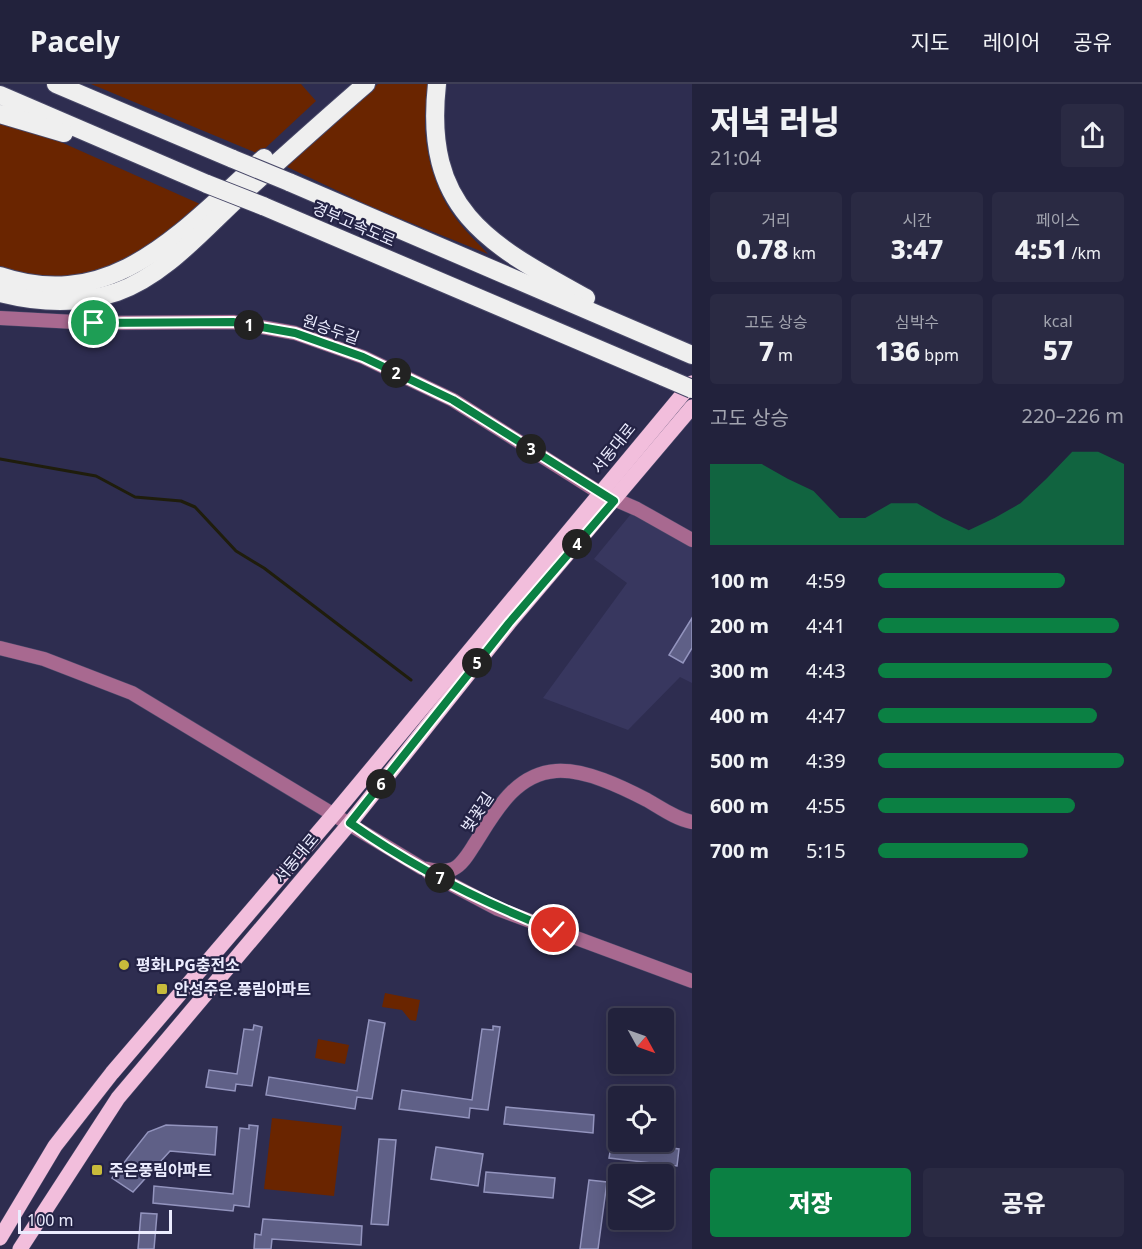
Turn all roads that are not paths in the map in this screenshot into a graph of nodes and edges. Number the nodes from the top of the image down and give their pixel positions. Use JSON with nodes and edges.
{"nodes":[{"id":1,"x":56,"y":84,"type":"edge"},
{"id":2,"x":349,"y":84,"type":"edge"},
{"id":3,"x":366,"y":84,"type":"edge"},
{"id":4,"x":437,"y":84,"type":"edge"},
{"id":5,"x":0,"y":95,"type":"edge"},
{"id":6,"x":0,"y":114,"type":"edge"},
{"id":7,"x":145,"y":158,"type":"junction"},
{"id":8,"x":0,"y":276,"type":"edge"},
{"id":9,"x":0,"y":293,"type":"edge"},
{"id":10,"x":0,"y":318,"type":"edge"},
{"id":11,"x":690,"y":355,"type":"edge"},
{"id":12,"x":692,"y":383,"type":"edge"},
{"id":13,"x":692,"y":388,"type":"edge"},
{"id":14,"x":692,"y":407,"type":"edge"},
{"id":15,"x":600,"y":493,"type":"junction"},
{"id":16,"x":614,"y":501,"type":"junction"},
{"id":17,"x":692,"y":540,"type":"edge"},
{"id":18,"x":0,"y":648,"type":"edge"},
{"id":19,"x":334,"y":814,"type":"junction"},
{"id":20,"x":692,"y":822,"type":"edge"},
{"id":21,"x":350,"y":823,"type":"junction"},
{"id":22,"x":422,"y":868,"type":"junction"},
{"id":23,"x":692,"y":981,"type":"edge"},
{"id":24,"x":1,"y":1235,"type":"edge"},
{"id":25,"x":20,"y":1249,"type":"edge"}],
"edges":[{"from":1,"to":11,"type":"highway","name":"경부고속도로","bridge":true},
{"from":2,"to":8,"type":"highway"},
{"from":3,"to":9,"type":"highway"},
{"from":4,"to":11,"type":"highway"},
{"from":5,"to":7,"type":"highway","name":"경부고속도로"},
{"from":6,"to":7,"type":"highway"},
{"from":7,"to":13,"type":"highway","name":"경부고속도로","bridge":true},
{"from":10,"to":15,"type":"street","name":"원승두길"},
{"from":12,"to":15,"type":"main road","name":"서동대로"},
{"from":14,"to":16,"type":"main road","name":"서동대로"},
{"from":15,"to":16,"type":"street","name":"원승두길"},
{"from":15,"to":19,"type":"main road","name":"서동대로"},
{"from":16,"to":17,"type":"street"},
{"from":16,"to":21,"type":"main road","name":"서동대로"},
{"from":18,"to":19,"type":"street"},
{"from":19,"to":21,"type":"street","name":"벚꽃길"},
{"from":19,"to":24,"type":"main road","name":"서동대로"},
{"from":20,"to":22,"type":"street","name":"벚꽃길"},
{"from":21,"to":22,"type":"street","name":"벚꽃길"},
{"from":21,"to":25,"type":"main road","name":"서동대로"},
{"from":22,"to":23,"type":"street"}]}
